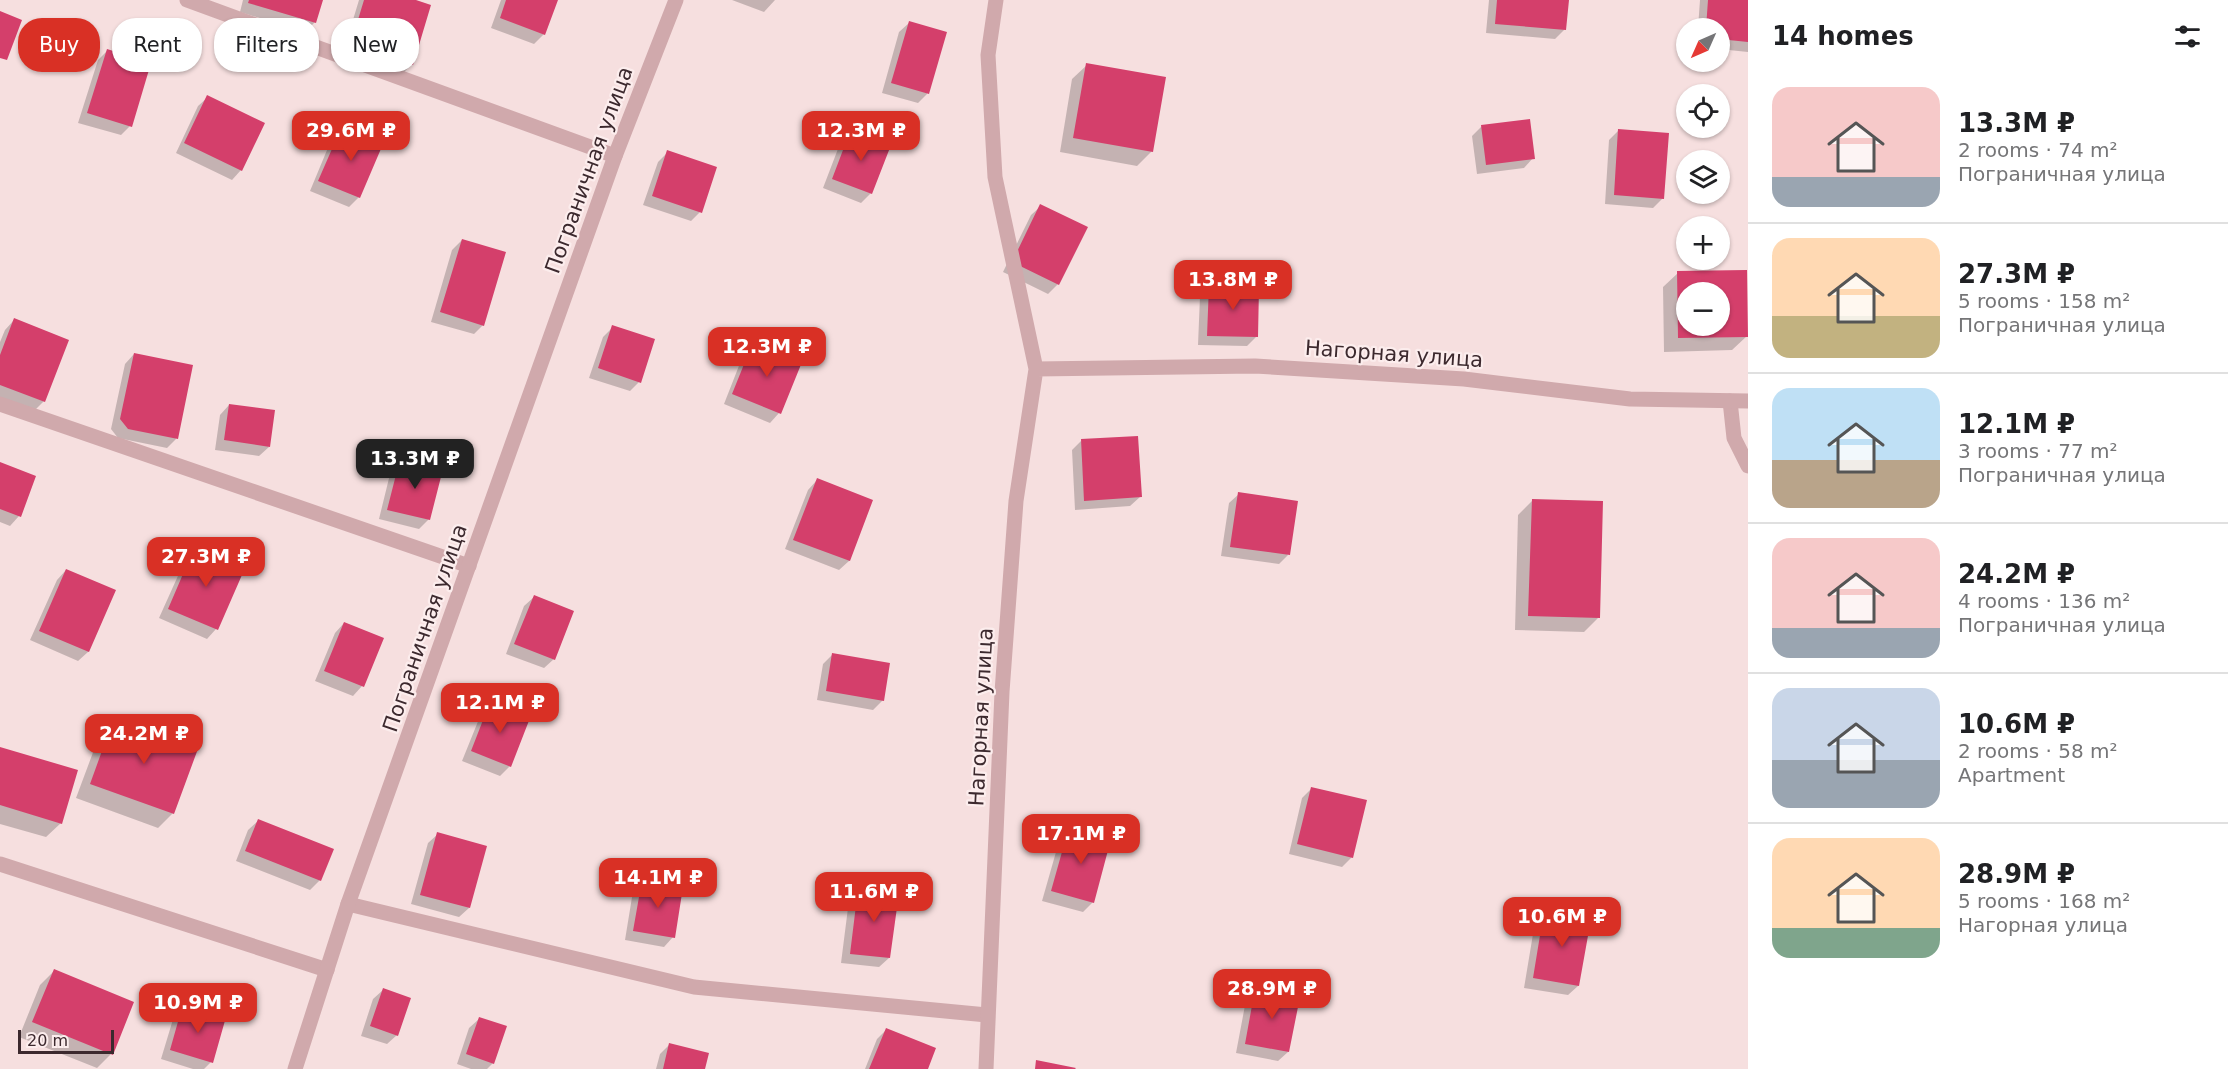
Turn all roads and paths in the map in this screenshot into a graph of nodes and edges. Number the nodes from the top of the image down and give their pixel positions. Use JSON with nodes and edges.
{"nodes":[{"id":1,"x":188,"y":0,"type":"edge"},
{"id":2,"x":676,"y":0,"type":"edge"},
{"id":3,"x":996,"y":0,"type":"edge"},
{"id":4,"x":615,"y":156,"type":"junction"},
{"id":5,"x":1036,"y":369,"type":"junction"},
{"id":6,"x":1730,"y":401,"type":"junction"},
{"id":7,"x":1748,"y":401,"type":"edge"},
{"id":8,"x":0,"y":404,"type":"edge"},
{"id":9,"x":1748,"y":466,"type":"edge"},
{"id":10,"x":469,"y":566,"type":"junction"},
{"id":11,"x":0,"y":864,"type":"edge"},
{"id":12,"x":348,"y":904,"type":"junction"},
{"id":13,"x":327,"y":970,"type":"junction"},
{"id":14,"x":987,"y":1015,"type":"junction"},
{"id":15,"x":295,"y":1069,"type":"edge"},
{"id":16,"x":986,"y":1069,"type":"edge"}],
"edges":[{"from":1,"to":4,"type":"street"},
{"from":2,"to":4,"type":"street","name":"Пограничная улица"},
{"from":3,"to":5,"type":"street","name":"Нагорная улица"},
{"from":4,"to":10,"type":"street","name":"Пограничная улица"},
{"from":5,"to":6,"type":"street","name":"Нагорная улица"},
{"from":5,"to":14,"type":"street","name":"Нагорная улица"},
{"from":6,"to":7,"type":"street","name":"Нагорная улица"},
{"from":6,"to":9,"type":"street"},
{"from":8,"to":10,"type":"street"},
{"from":10,"to":12,"type":"street","name":"Пограничная улица"},
{"from":11,"to":13,"type":"street"},
{"from":12,"to":13,"type":"street","name":"Пограничная улица"},
{"from":12,"to":14,"type":"street"},
{"from":13,"to":15,"type":"street","name":"Пограничная улица"},
{"from":14,"to":16,"type":"street","name":"Нагорная улица"}]}
